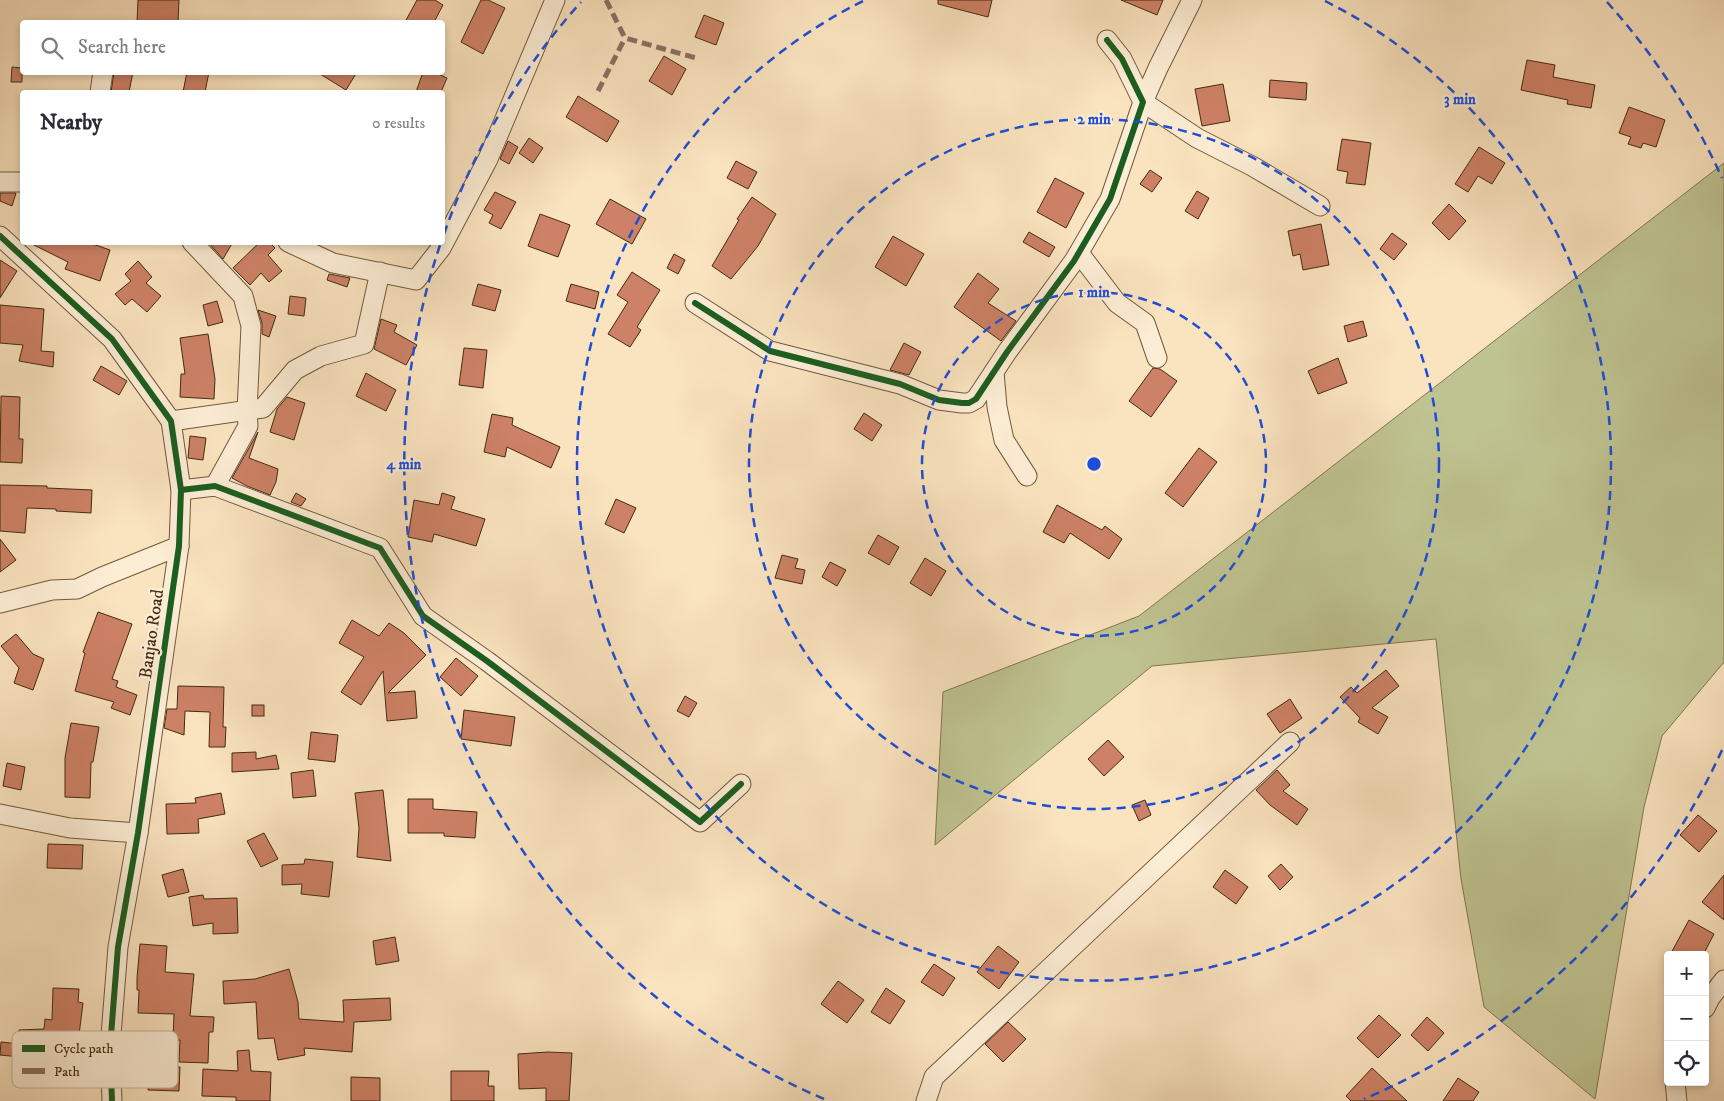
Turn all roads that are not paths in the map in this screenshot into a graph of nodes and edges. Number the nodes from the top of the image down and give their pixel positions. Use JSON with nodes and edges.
{"nodes":[{"id":1,"x":555,"y":0,"type":"edge"},
{"id":2,"x":1192,"y":0,"type":"edge"},
{"id":3,"x":1107,"y":40,"type":"dead end"},
{"id":4,"x":103,"y":75,"type":"edge"},
{"id":5,"x":100,"y":90,"type":"edge"},
{"id":6,"x":1143,"y":102,"type":"junction"},
{"id":7,"x":0,"y":182,"type":"edge"},
{"id":8,"x":20,"y":182,"type":"edge"},
{"id":9,"x":1320,"y":206,"type":"dead end"},
{"id":10,"x":0,"y":236,"type":"edge"},
{"id":11,"x":445,"y":239,"type":"edge"},
{"id":12,"x":195,"y":245,"type":"edge"},
{"id":13,"x":294,"y":245,"type":"edge"},
{"id":14,"x":442,"y":245,"type":"edge"},
{"id":15,"x":1079,"y":253,"type":"junction"},
{"id":16,"x":380,"y":272,"type":"junction"},
{"id":17,"x":694,"y":303,"type":"dead end"},
{"id":18,"x":1157,"y":358,"type":"dead end"},
{"id":19,"x":994,"y":372,"type":"junction"},
{"id":20,"x":247,"y":411,"type":"junction"},
{"id":21,"x":170,"y":421,"type":"junction"},
{"id":22,"x":1027,"y":476,"type":"dead end"},
{"id":23,"x":215,"y":486,"type":"junction"},
{"id":24,"x":181,"y":490,"type":"junction"},
{"id":25,"x":179,"y":546,"type":"junction"},
{"id":26,"x":0,"y":603,"type":"edge"},
{"id":27,"x":1290,"y":742,"type":"dead end"},
{"id":28,"x":740,"y":784,"type":"dead end"},
{"id":29,"x":0,"y":814,"type":"edge"},
{"id":30,"x":138,"y":833,"type":"junction"},
{"id":31,"x":1724,"y":980,"type":"edge"},
{"id":32,"x":1709,"y":1000,"type":"edge"},
{"id":33,"x":111,"y":1031,"type":"edge"},
{"id":34,"x":1675,"y":1086,"type":"edge"},
{"id":35,"x":112,"y":1088,"type":"edge"},
{"id":36,"x":112,"y":1101,"type":"edge"},
{"id":37,"x":926,"y":1101,"type":"edge"},
{"id":38,"x":1677,"y":1101,"type":"edge"}],
"edges":[{"from":1,"to":11,"type":"street"},
{"from":2,"to":6,"type":"street"},
{"from":3,"to":6,"type":"street"},
{"from":4,"to":5,"type":"street"},
{"from":6,"to":9,"type":"street"},
{"from":6,"to":15,"type":"street"},
{"from":7,"to":8,"type":"street"},
{"from":10,"to":21,"type":"street","name":"Banjao Road"},
{"from":12,"to":20,"type":"street"},
{"from":13,"to":16,"type":"street"},
{"from":14,"to":16,"type":"street"},
{"from":15,"to":18,"type":"street"},
{"from":15,"to":19,"type":"street"},
{"from":16,"to":20,"type":"street"},
{"from":17,"to":19,"type":"street"},
{"from":19,"to":22,"type":"street"},
{"from":20,"to":21,"type":"street"},
{"from":20,"to":23,"type":"street"},
{"from":21,"to":24,"type":"street","name":"Banjao Road"},
{"from":23,"to":24,"type":"street"},
{"from":23,"to":28,"type":"street"},
{"from":24,"to":25,"type":"street","name":"Banjao Road"},
{"from":25,"to":26,"type":"street"},
{"from":25,"to":30,"type":"street","name":"Banjao Road"},
{"from":27,"to":37,"type":"street"},
{"from":29,"to":30,"type":"street"},
{"from":30,"to":33,"type":"street","name":"Banjao Road"},
{"from":31,"to":32,"type":"street"},
{"from":34,"to":38,"type":"street"},
{"from":35,"to":36,"type":"street","name":"Banjao Road"}]}
